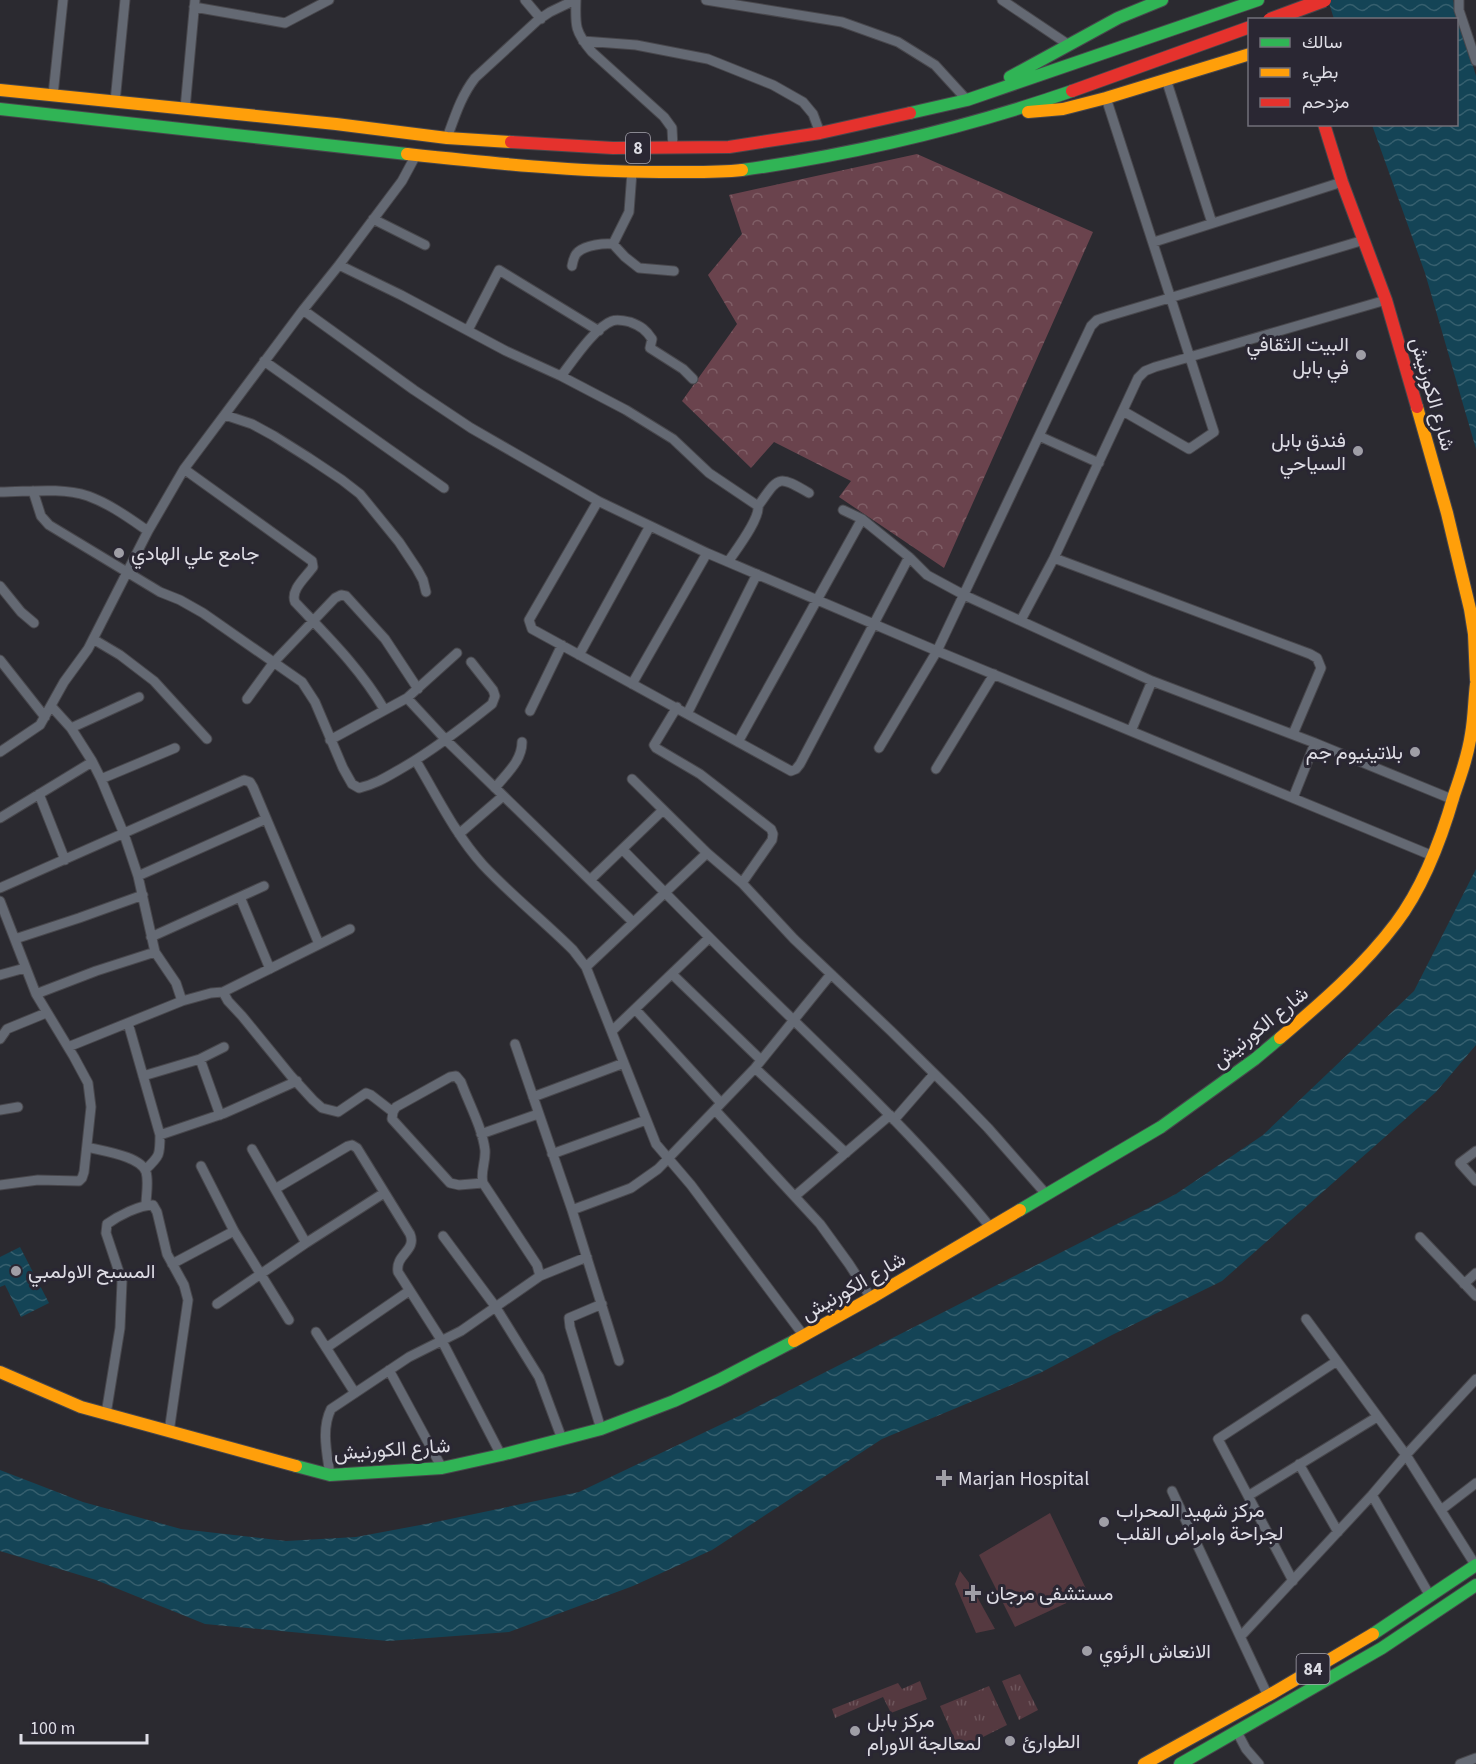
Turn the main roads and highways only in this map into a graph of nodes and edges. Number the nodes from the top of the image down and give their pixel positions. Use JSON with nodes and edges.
{"nodes":[{"id":1,"x":1162,"y":0,"type":"edge"},
{"id":2,"x":1258,"y":0,"type":"edge"},
{"id":3,"x":1286,"y":0,"type":"edge"},
{"id":4,"x":1324,"y":0,"type":"edge"},
{"id":5,"x":1275,"y":18,"type":"edge"},
{"id":6,"x":1291,"y":18,"type":"edge"},
{"id":7,"x":1248,"y":28,"type":"edge"},
{"id":8,"x":1248,"y":55,"type":"edge"},
{"id":9,"x":0,"y":90,"type":"edge"},
{"id":10,"x":967,"y":100,"type":"junction"},
{"id":11,"x":0,"y":109,"type":"edge"},
{"id":12,"x":997,"y":115,"type":"junction"},
{"id":13,"x":1325,"y":126,"type":"edge"},
{"id":14,"x":729,"y":147,"type":"junction"},
{"id":15,"x":674,"y":148,"type":"junction"},
{"id":16,"x":730,"y":171,"type":"junction"},
{"id":17,"x":674,"y":172,"type":"junction"},
{"id":18,"x":1476,"y":682,"type":"edge"},
{"id":19,"x":0,"y":1372,"type":"edge"},
{"id":20,"x":1476,"y":1566,"type":"edge"},
{"id":21,"x":1476,"y":1586,"type":"edge"},
{"id":22,"x":1202,"y":1758,"type":"edge"},
{"id":23,"x":1144,"y":1764,"type":"edge"},
{"id":24,"x":1180,"y":1764,"type":"edge"}],
"edges":[{"from":1,"to":10,"type":"main road"},
{"from":2,"to":10,"type":"main road","number":"8"},
{"from":3,"to":6,"type":"main road"},
{"from":4,"to":5,"type":"main road","bridge":true},
{"from":7,"to":12,"type":"main road","number":"8"},
{"from":8,"to":12,"type":"main road"},
{"from":9,"to":15,"type":"main road","number":"8"},
{"from":10,"to":14,"type":"main road","number":"8"},
{"from":11,"to":17,"type":"main road","number":"8"},
{"from":12,"to":16,"type":"main road","number":"8"},
{"from":13,"to":18,"type":"main road","name":"شارع الكورنيش"},
{"from":14,"to":15,"type":"main road","number":"8"},
{"from":14,"to":16,"type":"main road"},
{"from":15,"to":17,"type":"main road"},
{"from":16,"to":17,"type":"main road","number":"8"},
{"from":18,"to":19,"type":"main road","name":"شارع الكورنيش"},
{"from":20,"to":23,"type":"main road","number":"84"},
{"from":21,"to":22,"type":"main road","number":"84"},
{"from":22,"to":24,"type":"main road","number":"84"}]}
